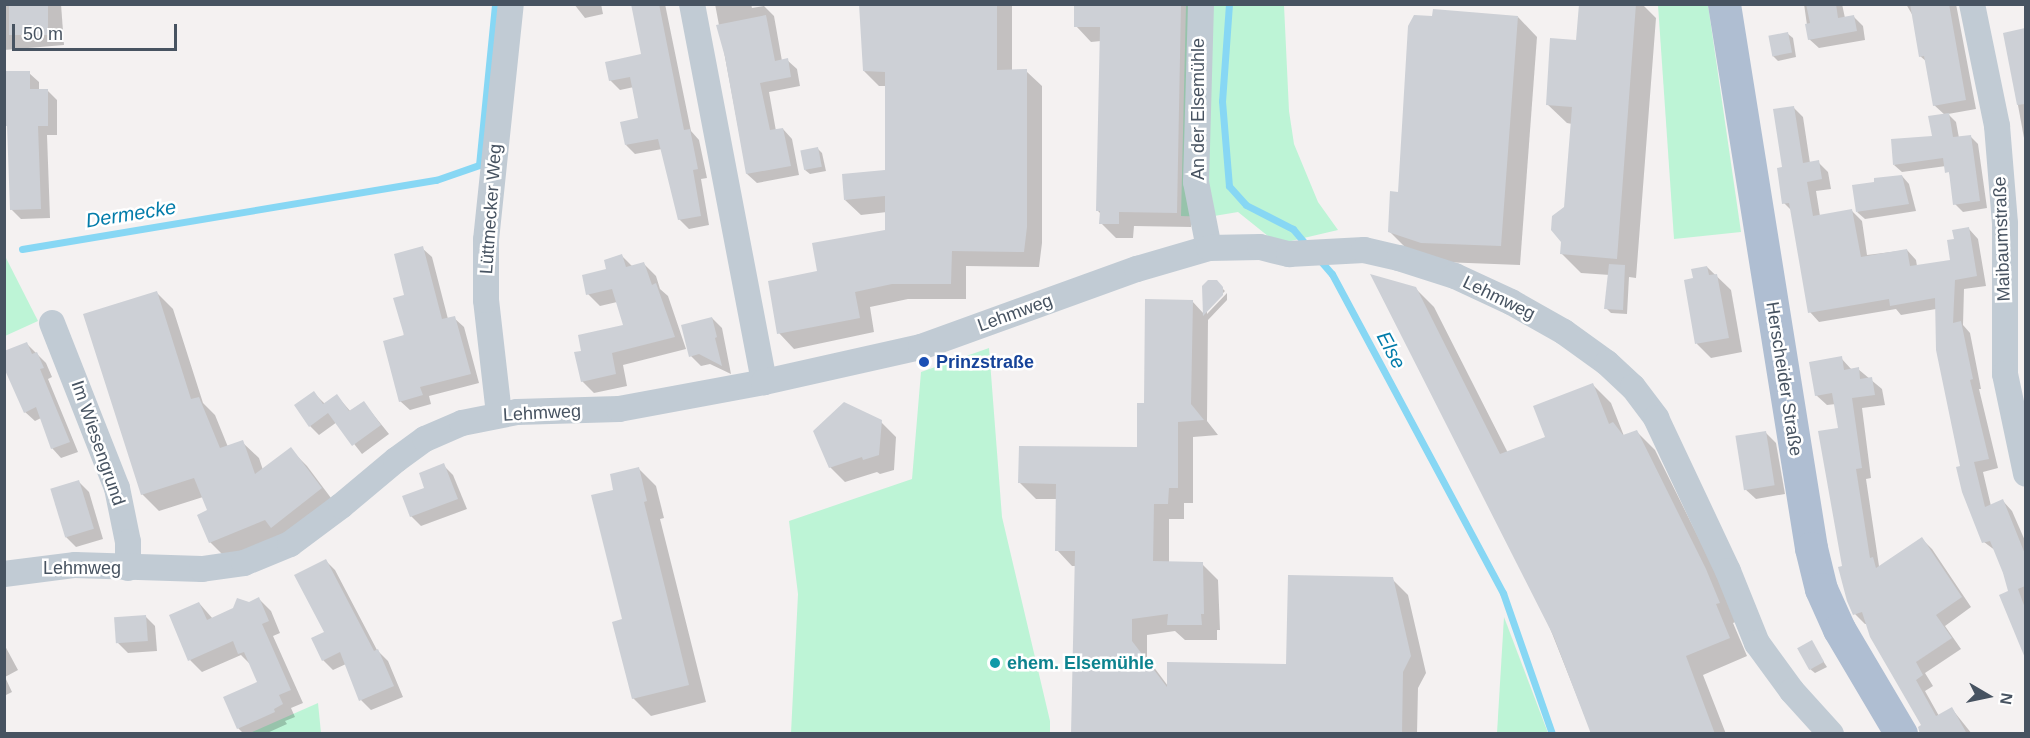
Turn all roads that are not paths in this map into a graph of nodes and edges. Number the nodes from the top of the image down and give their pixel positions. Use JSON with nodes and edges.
{"nodes":[{"id":1,"x":511,"y":4,"type":"edge"},
{"id":2,"x":692,"y":4,"type":"edge"},
{"id":3,"x":1201,"y":4,"type":"edge"},
{"id":4,"x":1724,"y":4,"type":"edge"},
{"id":5,"x":1972,"y":4,"type":"edge"},
{"id":6,"x":1209,"y":248,"type":"junction"},
{"id":7,"x":52,"y":322,"type":"dead end"},
{"id":8,"x":764,"y":382,"type":"junction"},
{"id":9,"x":508,"y":413,"type":"junction"},
{"id":10,"x":2025,"y":474,"type":"edge"},
{"id":11,"x":128,"y":568,"type":"junction"},
{"id":12,"x":4,"y":574,"type":"edge"},
{"id":13,"x":1831,"y":734,"type":"edge"},
{"id":14,"x":1901,"y":734,"type":"edge"}],
"edges":[{"from":1,"to":9,"type":"street","name":"Lüttmecker Weg"},
{"from":2,"to":8,"type":"street"},
{"from":3,"to":6,"type":"street","name":"An der Elsemühle"},
{"from":4,"to":14,"type":"main road","name":"Herscheider Straße"},
{"from":5,"to":10,"type":"street","name":"Maibaumstraße"},
{"from":6,"to":8,"type":"street","name":"Lehmweg"},
{"from":6,"to":13,"type":"street","name":"Lehmweg"},
{"from":7,"to":11,"type":"street","name":"Im Wiesengrund"},
{"from":8,"to":9,"type":"street","name":"Lehmweg"},
{"from":9,"to":11,"type":"street","name":"Lehmweg"},
{"from":11,"to":12,"type":"street","name":"Lehmweg"}]}
